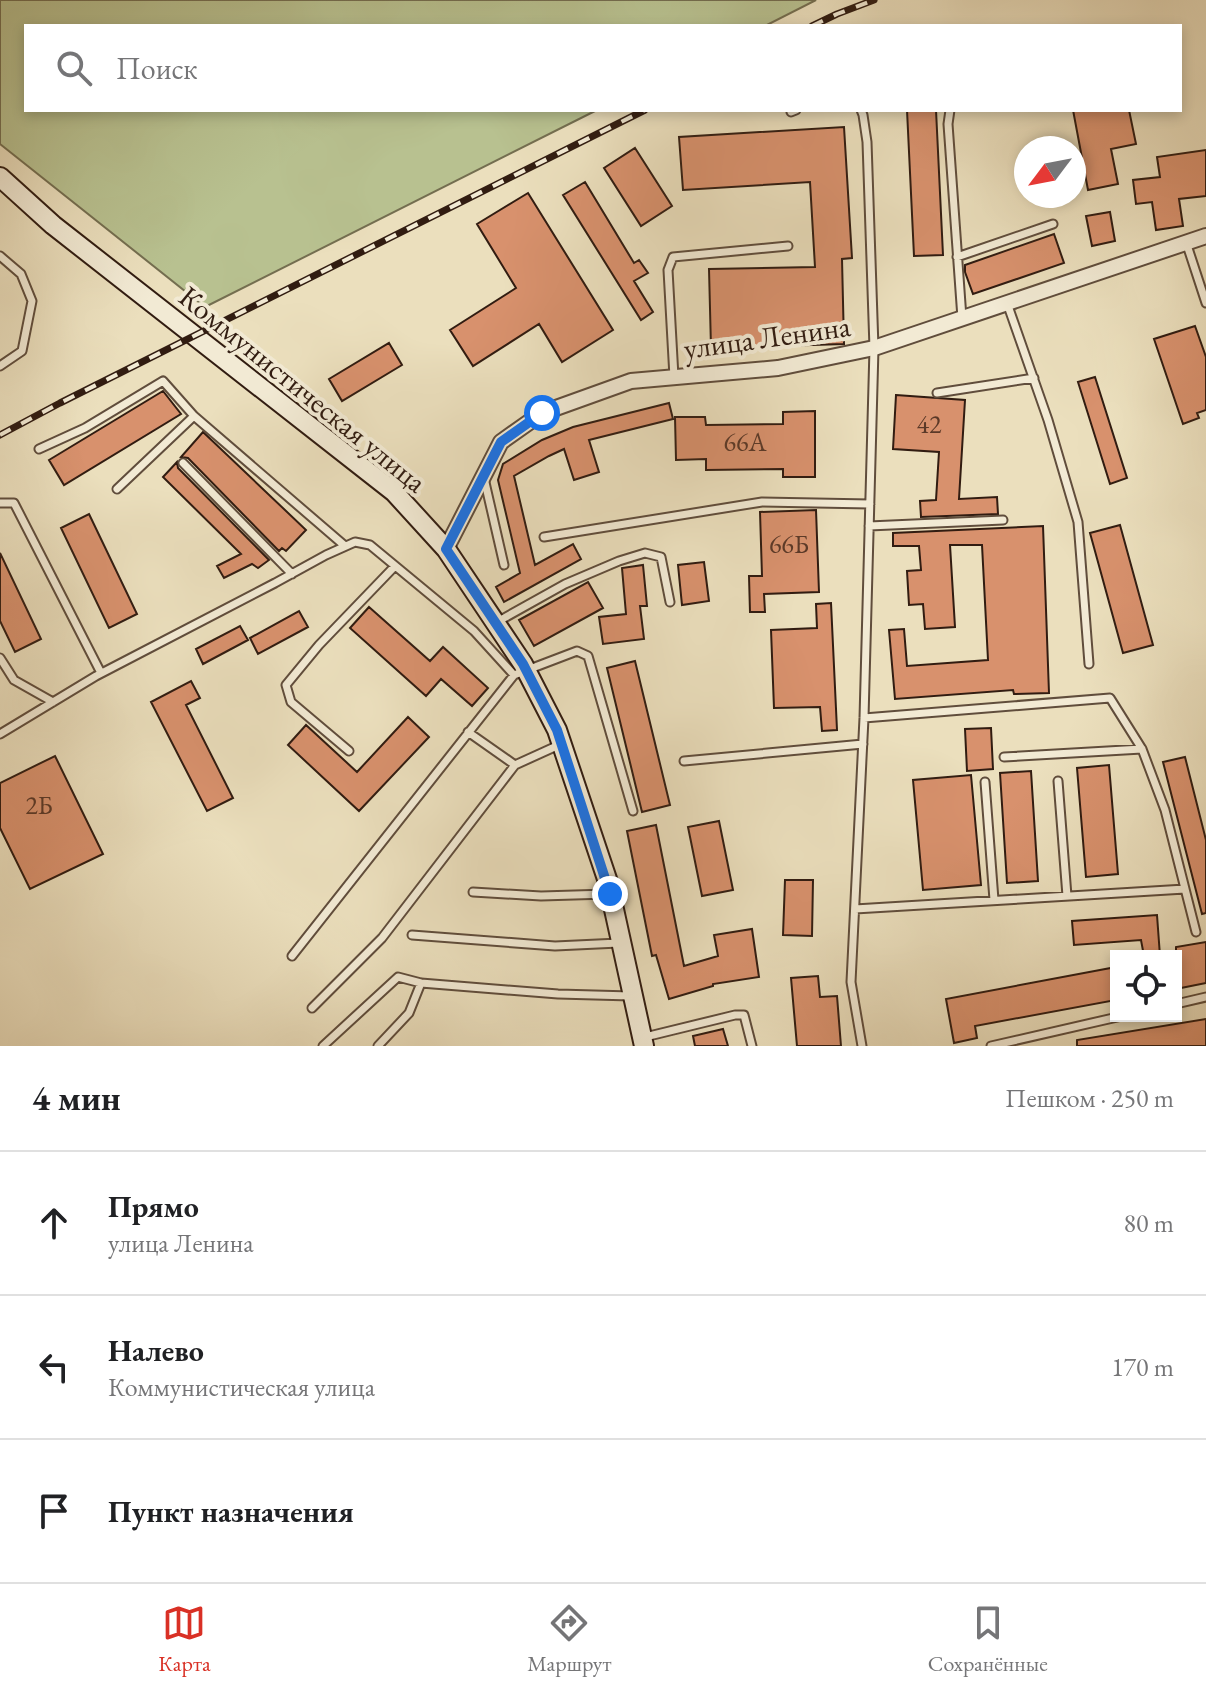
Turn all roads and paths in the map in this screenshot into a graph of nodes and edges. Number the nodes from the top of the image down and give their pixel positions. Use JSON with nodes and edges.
{"nodes":[{"id":1,"x":862,"y":112,"type":"edge"},
{"id":2,"x":950,"y":112,"type":"edge"},
{"id":3,"x":0,"y":177,"type":"edge"},
{"id":4,"x":1053,"y":224,"type":"dead end"},
{"id":5,"x":1206,"y":236,"type":"edge"},
{"id":6,"x":1186,"y":242,"type":"junction"},
{"id":7,"x":788,"y":246,"type":"dead end"},
{"id":8,"x":0,"y":256,"type":"edge"},
{"id":9,"x":957,"y":257,"type":"junction"},
{"id":10,"x":1007,"y":303,"type":"junction"},
{"id":11,"x":1206,"y":303,"type":"edge"},
{"id":12,"x":962,"y":318,"type":"junction"},
{"id":13,"x":874,"y":348,"type":"junction"},
{"id":14,"x":0,"y":366,"type":"edge"},
{"id":15,"x":674,"y":377,"type":"junction"},
{"id":16,"x":1034,"y":378,"type":"junction"},
{"id":17,"x":937,"y":393,"type":"dead end"},
{"id":18,"x":194,"y":416,"type":"junction"},
{"id":19,"x":39,"y":449,"type":"dead end"},
{"id":20,"x":183,"y":463,"type":"dead end"},
{"id":21,"x":484,"y":476,"type":"junction"},
{"id":22,"x":117,"y":489,"type":"dead end"},
{"id":23,"x":0,"y":503,"type":"edge"},
{"id":24,"x":870,"y":504,"type":"junction"},
{"id":25,"x":1003,"y":520,"type":"dead end"},
{"id":26,"x":869,"y":526,"type":"junction"},
{"id":27,"x":544,"y":537,"type":"dead end"},
{"id":28,"x":345,"y":546,"type":"junction"},
{"id":29,"x":446,"y":549,"type":"junction"},
{"id":30,"x":504,"y":565,"type":"dead end"},
{"id":31,"x":395,"y":566,"type":"junction"},
{"id":32,"x":292,"y":574,"type":"junction"},
{"id":33,"x":670,"y":602,"type":"dead end"},
{"id":34,"x":495,"y":623,"type":"junction"},
{"id":35,"x":0,"y":658,"type":"edge"},
{"id":36,"x":1089,"y":664,"type":"dead end"},
{"id":37,"x":101,"y":673,"type":"junction"},
{"id":38,"x":520,"y":673,"type":"junction"},
{"id":39,"x":53,"y":702,"type":"junction"},
{"id":40,"x":864,"y":718,"type":"junction"},
{"id":41,"x":468,"y":732,"type":"junction"},
{"id":42,"x":0,"y":734,"type":"edge"},
{"id":43,"x":561,"y":744,"type":"junction"},
{"id":44,"x":863,"y":744,"type":"junction"},
{"id":45,"x":1142,"y":749,"type":"junction"},
{"id":46,"x":349,"y":751,"type":"dead end"},
{"id":47,"x":1004,"y":757,"type":"dead end"},
{"id":48,"x":684,"y":761,"type":"dead end"},
{"id":49,"x":515,"y":765,"type":"junction"},
{"id":50,"x":1058,"y":781,"type":"dead end"},
{"id":51,"x":985,"y":782,"type":"dead end"},
{"id":52,"x":633,"y":811,"type":"dead end"},
{"id":53,"x":1185,"y":889,"type":"junction"},
{"id":54,"x":473,"y":892,"type":"dead end"},
{"id":55,"x":610,"y":894,"type":"junction"},
{"id":56,"x":1067,"y":896,"type":"junction"},
{"id":57,"x":994,"y":900,"type":"junction"},
{"id":58,"x":855,"y":909,"type":"junction"},
{"id":59,"x":1196,"y":932,"type":"dead end"},
{"id":60,"x":412,"y":935,"type":"dead end"},
{"id":61,"x":621,"y":943,"type":"junction"},
{"id":62,"x":292,"y":956,"type":"dead end"},
{"id":63,"x":421,"y":983,"type":"junction"},
{"id":64,"x":633,"y":996,"type":"junction"},
{"id":65,"x":1206,"y":997,"type":"edge"},
{"id":66,"x":1182,"y":1003,"type":"edge"},
{"id":67,"x":312,"y":1008,"type":"dead end"},
{"id":68,"x":1110,"y":1019,"type":"edge"},
{"id":69,"x":643,"y":1042,"type":"edge"},
{"id":70,"x":323,"y":1046,"type":"edge"},
{"id":71,"x":378,"y":1046,"type":"edge"},
{"id":72,"x":752,"y":1046,"type":"edge"},
{"id":73,"x":862,"y":1046,"type":"edge"},
{"id":74,"x":991,"y":1046,"type":"edge"}],
"edges":[{"from":1,"to":13,"type":"lane"},
{"from":2,"to":9,"type":"lane"},
{"from":3,"to":29,"type":"main road","name":"Коммунистическая улица"},
{"from":4,"to":9,"type":"lane"},
{"from":5,"to":6,"type":"street","name":"улица Ленина"},
{"from":6,"to":10,"type":"street","name":"улица Ленина"},
{"from":6,"to":11,"type":"lane"},
{"from":7,"to":15,"type":"lane"},
{"from":8,"to":14,"type":"lane"},
{"from":9,"to":12,"type":"lane"},
{"from":10,"to":12,"type":"street","name":"улица Ленина"},
{"from":10,"to":16,"type":"lane"},
{"from":12,"to":13,"type":"street","name":"улица Ленина"},
{"from":13,"to":15,"type":"street","name":"улица Ленина"},
{"from":13,"to":24,"type":"lane"},
{"from":15,"to":21,"type":"street","name":"улица Ленина"},
{"from":16,"to":17,"type":"lane"},
{"from":16,"to":36,"type":"lane"},
{"from":18,"to":19,"type":"lane"},
{"from":18,"to":22,"type":"lane"},
{"from":18,"to":28,"type":"lane"},
{"from":20,"to":32,"type":"lane"},
{"from":21,"to":29,"type":"street","name":"улица Ленина"},
{"from":21,"to":30,"type":"lane"},
{"from":23,"to":37,"type":"lane"},
{"from":24,"to":26,"type":"lane"},
{"from":24,"to":27,"type":"lane"},
{"from":25,"to":26,"type":"lane"},
{"from":26,"to":40,"type":"lane"},
{"from":28,"to":31,"type":"lane"},
{"from":28,"to":32,"type":"lane"},
{"from":29,"to":34,"type":"main road","name":"Коммунистическая улица"},
{"from":31,"to":38,"type":"lane"},
{"from":31,"to":46,"type":"lane"},
{"from":32,"to":37,"type":"lane"},
{"from":33,"to":34,"type":"lane"},
{"from":34,"to":38,"type":"main road","name":"Коммунистическая улица"},
{"from":35,"to":39,"type":"lane"},
{"from":37,"to":39,"type":"lane"},
{"from":38,"to":41,"type":"lane"},
{"from":38,"to":43,"type":"main road","name":"Коммунистическая улица"},
{"from":38,"to":52,"type":"lane"},
{"from":39,"to":42,"type":"lane"},
{"from":40,"to":44,"type":"lane"},
{"from":40,"to":45,"type":"lane"},
{"from":41,"to":49,"type":"lane"},
{"from":41,"to":62,"type":"lane"},
{"from":43,"to":49,"type":"lane"},
{"from":43,"to":55,"type":"main road","name":"Коммунистическая улица"},
{"from":44,"to":48,"type":"lane"},
{"from":44,"to":58,"type":"lane"},
{"from":45,"to":47,"type":"lane"},
{"from":45,"to":53,"type":"lane"},
{"from":49,"to":67,"type":"lane"},
{"from":50,"to":56,"type":"lane"},
{"from":51,"to":57,"type":"lane"},
{"from":53,"to":56,"type":"lane"},
{"from":53,"to":59,"type":"lane"},
{"from":54,"to":55,"type":"lane"},
{"from":55,"to":61,"type":"main road","name":"Коммунистическая улица"},
{"from":56,"to":57,"type":"lane"},
{"from":57,"to":58,"type":"lane"},
{"from":58,"to":73,"type":"lane"},
{"from":60,"to":61,"type":"lane"},
{"from":61,"to":64,"type":"main road","name":"Коммунистическая улица"},
{"from":63,"to":64,"type":"lane"},
{"from":63,"to":70,"type":"lane"},
{"from":63,"to":71,"type":"lane"},
{"from":64,"to":69,"type":"main road","name":"Коммунистическая улица"},
{"from":65,"to":66,"type":"lane"},
{"from":68,"to":74,"type":"lane"},
{"from":69,"to":72,"type":"lane"}]}
